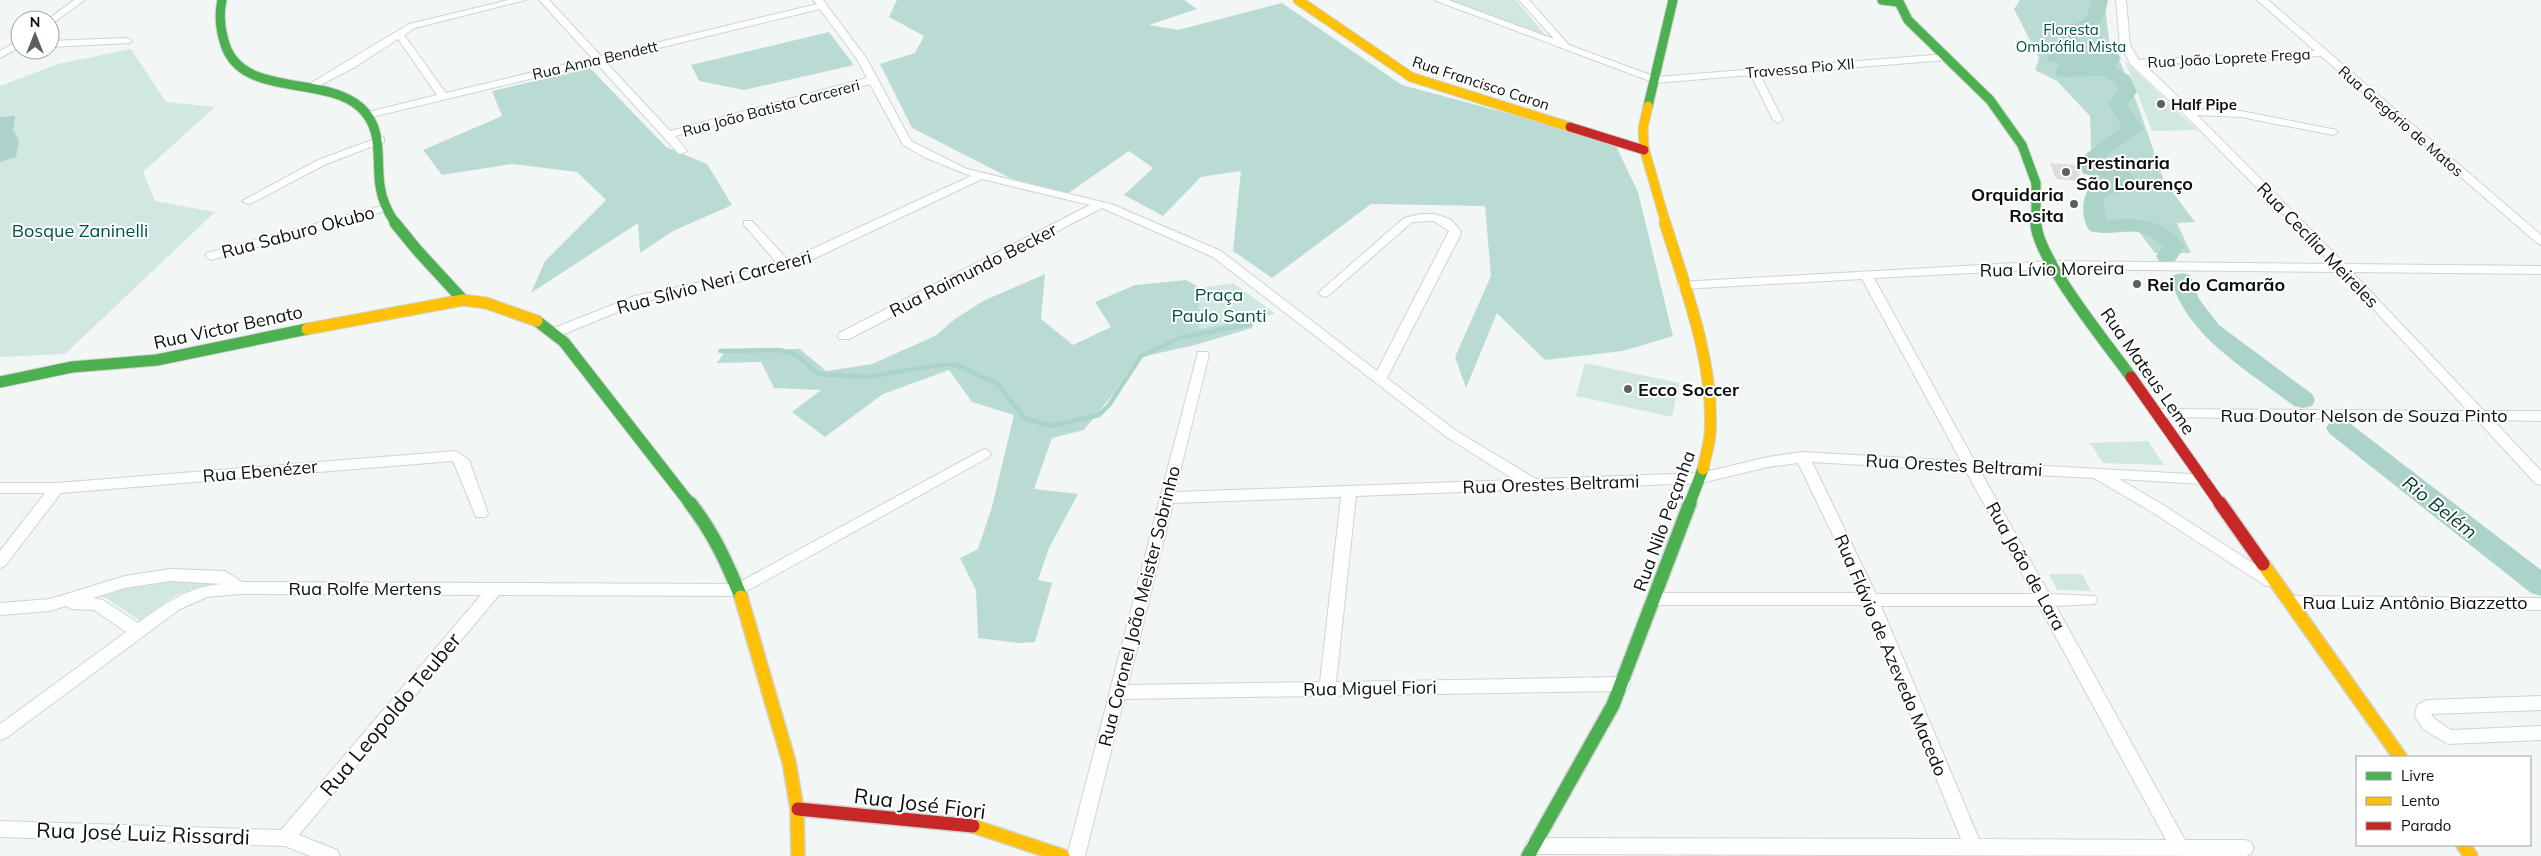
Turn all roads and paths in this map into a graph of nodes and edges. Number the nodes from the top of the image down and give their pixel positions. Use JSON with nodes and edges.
{"nodes":[{"id":1,"x":80,"y":0,"type":"edge"},
{"id":2,"x":222,"y":0,"type":"edge"},
{"id":3,"x":522,"y":0,"type":"edge"},
{"id":4,"x":544,"y":0,"type":"edge"},
{"id":5,"x":1298,"y":0,"type":"edge"},
{"id":6,"x":1439,"y":0,"type":"edge"},
{"id":7,"x":1524,"y":0,"type":"edge"},
{"id":8,"x":1673,"y":0,"type":"edge"},
{"id":9,"x":1882,"y":0,"type":"edge"},
{"id":10,"x":2121,"y":0,"type":"edge"},
{"id":11,"x":2262,"y":0,"type":"edge"},
{"id":12,"x":1898,"y":1,"type":"edge"},
{"id":13,"x":820,"y":3,"type":"edge"},
{"id":14,"x":60,"y":15,"type":"edge"},
{"id":15,"x":398,"y":33,"type":"junction"},
{"id":16,"x":127,"y":41,"type":"dead end"},
{"id":17,"x":60,"y":44,"type":"edge"},
{"id":18,"x":1566,"y":47,"type":"junction"},
{"id":19,"x":2324,"y":54,"type":"junction"},
{"id":20,"x":1946,"y":56,"type":"junction"},
{"id":21,"x":599,"y":59,"type":"junction"},
{"id":22,"x":2135,"y":63,"type":"junction"},
{"id":23,"x":1754,"y":72,"type":"junction"},
{"id":24,"x":874,"y":80,"type":"junction"},
{"id":25,"x":1655,"y":80,"type":"junction"},
{"id":26,"x":311,"y":86,"type":"junction"},
{"id":27,"x":444,"y":97,"type":"junction"},
{"id":28,"x":2188,"y":112,"type":"junction"},
{"id":29,"x":368,"y":115,"type":"junction"},
{"id":30,"x":1778,"y":120,"type":"dead end"},
{"id":31,"x":2333,"y":132,"type":"dead end"},
{"id":32,"x":668,"y":135,"type":"junction"},
{"id":33,"x":380,"y":140,"type":"junction"},
{"id":34,"x":1644,"y":150,"type":"junction"},
{"id":35,"x":682,"y":151,"type":"dead end"},
{"id":36,"x":980,"y":176,"type":"junction"},
{"id":37,"x":248,"y":201,"type":"dead end"},
{"id":38,"x":1101,"y":204,"type":"junction"},
{"id":39,"x":385,"y":208,"type":"junction"},
{"id":40,"x":748,"y":223,"type":"dead end"},
{"id":41,"x":2541,"y":241,"type":"edge"},
{"id":42,"x":211,"y":256,"type":"dead end"},
{"id":43,"x":786,"y":265,"type":"junction"},
{"id":44,"x":2051,"y":266,"type":"junction"},
{"id":45,"x":2342,"y":268,"type":"junction"},
{"id":46,"x":2541,"y":270,"type":"edge"},
{"id":47,"x":1867,"y":277,"type":"junction"},
{"id":48,"x":1683,"y":285,"type":"junction"},
{"id":49,"x":1324,"y":294,"type":"dead end"},
{"id":50,"x":463,"y":300,"type":"junction"},
{"id":51,"x":554,"y":333,"type":"junction"},
{"id":52,"x":844,"y":336,"type":"dead end"},
{"id":53,"x":1203,"y":355,"type":"dead end"},
{"id":54,"x":1380,"y":378,"type":"junction"},
{"id":55,"x":0,"y":382,"type":"edge"},
{"id":56,"x":2157,"y":414,"type":"junction"},
{"id":57,"x":2480,"y":415,"type":"junction"},
{"id":58,"x":2541,"y":416,"type":"edge"},
{"id":59,"x":984,"y":454,"type":"dead end"},
{"id":60,"x":1802,"y":456,"type":"junction"},
{"id":61,"x":1970,"y":465,"type":"junction"},
{"id":62,"x":2095,"y":473,"type":"junction"},
{"id":63,"x":1701,"y":478,"type":"junction"},
{"id":64,"x":2203,"y":478,"type":"junction"},
{"id":65,"x":2541,"y":480,"type":"edge"},
{"id":66,"x":1534,"y":484,"type":"junction"},
{"id":67,"x":0,"y":488,"type":"edge"},
{"id":68,"x":57,"y":488,"type":"junction"},
{"id":69,"x":1349,"y":491,"type":"junction"},
{"id":70,"x":1167,"y":498,"type":"junction"},
{"id":71,"x":481,"y":513,"type":"dead end"},
{"id":72,"x":0,"y":562,"type":"edge"},
{"id":73,"x":240,"y":588,"type":"junction"},
{"id":74,"x":2281,"y":588,"type":"junction"},
{"id":75,"x":495,"y":589,"type":"junction"},
{"id":76,"x":738,"y":590,"type":"junction"},
{"id":77,"x":1654,"y":599,"type":"junction"},
{"id":78,"x":1871,"y":599,"type":"junction"},
{"id":79,"x":2044,"y":600,"type":"junction"},
{"id":80,"x":2089,"y":600,"type":"dead end"},
{"id":81,"x":2290,"y":602,"type":"junction"},
{"id":82,"x":2540,"y":603,"type":"edge"},
{"id":83,"x":50,"y":605,"type":"junction"},
{"id":84,"x":0,"y":609,"type":"edge"},
{"id":85,"x":137,"y":631,"type":"junction"},
{"id":86,"x":1622,"y":684,"type":"junction"},
{"id":87,"x":1327,"y":689,"type":"junction"},
{"id":88,"x":1117,"y":692,"type":"junction"},
{"id":89,"x":2541,"y":703,"type":"edge"},
{"id":90,"x":0,"y":733,"type":"edge"},
{"id":91,"x":2541,"y":733,"type":"edge"},
{"id":92,"x":2399,"y":756,"type":"edge"},
{"id":93,"x":798,"y":809,"type":"junction"},
{"id":94,"x":0,"y":829,"type":"edge"},
{"id":95,"x":285,"y":838,"type":"junction"},
{"id":96,"x":2245,"y":848,"type":"dead end"},
{"id":97,"x":1531,"y":851,"type":"edge"},
{"id":98,"x":1975,"y":852,"type":"edge"},
{"id":99,"x":2182,"y":852,"type":"edge"},
{"id":100,"x":331,"y":856,"type":"edge"},
{"id":101,"x":798,"y":856,"type":"edge"},
{"id":102,"x":1063,"y":856,"type":"edge"},
{"id":103,"x":1076,"y":856,"type":"edge"}],
"edges":[{"from":1,"to":14,"type":"street"},
{"from":2,"to":26,"type":"street"},
{"from":3,"to":15,"type":"street"},
{"from":4,"to":21,"type":"street"},
{"from":5,"to":34,"type":"street","name":"Rua Francisco Caron"},
{"from":6,"to":18,"type":"street"},
{"from":7,"to":18,"type":"street"},
{"from":8,"to":25,"type":"street","name":"Rua Nilo Peçanha"},
{"from":9,"to":12,"type":"street"},
{"from":10,"to":22,"type":"street","name":"Rua Cecília Meireles"},
{"from":11,"to":19,"type":"street","name":"Rua Gregório de Matos"},
{"from":12,"to":20,"type":"street","name":"Rua Mateus Leme"},
{"from":13,"to":21,"type":"street","name":"Rua Anna Bendett"},
{"from":13,"to":24,"type":"street"},
{"from":15,"to":26,"type":"street"},
{"from":15,"to":27,"type":"street"},
{"from":16,"to":17,"type":"street"},
{"from":18,"to":25,"type":"street"},
{"from":19,"to":22,"type":"street","name":"Rua João Loprete Frega"},
{"from":19,"to":41,"type":"street","name":"Rua Gregório de Matos"},
{"from":20,"to":23,"type":"street","name":"Travessa Pio XII"},
{"from":20,"to":44,"type":"street","name":"Rua Mateus Leme"},
{"from":21,"to":27,"type":"street","name":"Rua Anna Bendett"},
{"from":21,"to":32,"type":"street"},
{"from":22,"to":28,"type":"street","name":"Rua Cecília Meireles"},
{"from":23,"to":25,"type":"street","name":"Travessa Pio XII"},
{"from":23,"to":30,"type":"street"},
{"from":24,"to":32,"type":"street","name":"Rua João Batista Carcereri"},
{"from":24,"to":36,"type":"street"},
{"from":25,"to":34,"type":"street","name":"Rua Nilo Peçanha"},
{"from":26,"to":29,"type":"street"},
{"from":27,"to":29,"type":"street","name":"Rua Anna Bendett"},
{"from":28,"to":31,"type":"street"},
{"from":28,"to":45,"type":"street","name":"Rua Cecília Meireles"},
{"from":29,"to":33,"type":"street"},
{"from":32,"to":35,"type":"street"},
{"from":33,"to":37,"type":"street"},
{"from":33,"to":39,"type":"street"},
{"from":34,"to":48,"type":"street","name":"Rua Nilo Peçanha"},
{"from":36,"to":38,"type":"street"},
{"from":36,"to":43,"type":"street","name":"Rua Sílvio Neri Carcereri"},
{"from":38,"to":52,"type":"street","name":"Rua Raimundo Becker"},
{"from":38,"to":54,"type":"street"},
{"from":39,"to":42,"type":"street","name":"Rua Saburo Okubo"},
{"from":39,"to":50,"type":"street"},
{"from":40,"to":43,"type":"street"},
{"from":43,"to":51,"type":"street","name":"Rua Sílvio Neri Carcereri"},
{"from":44,"to":45,"type":"street","name":"Rua Lívio Moreira"},
{"from":44,"to":47,"type":"street","name":"Rua Lívio Moreira"},
{"from":44,"to":56,"type":"street","name":"Rua Mateus Leme"},
{"from":45,"to":46,"type":"street","name":"Rua Lívio Moreira"},
{"from":45,"to":57,"type":"street","name":"Rua Cecília Meireles"},
{"from":47,"to":48,"type":"street","name":"Rua Lívio Moreira"},
{"from":47,"to":61,"type":"street","name":"Rua João de Lara"},
{"from":48,"to":63,"type":"street","name":"Rua Nilo Peçanha"},
{"from":49,"to":54,"type":"street"},
{"from":50,"to":51,"type":"street","name":"Rua Victor Benato"},
{"from":50,"to":55,"type":"street","name":"Rua Victor Benato"},
{"from":51,"to":76,"type":"street","name":"Rua Victor Benato"},
{"from":53,"to":70,"type":"street","name":"Rua Coronel João Meister Sobrinho"},
{"from":54,"to":66,"type":"street"},
{"from":56,"to":57,"type":"street","name":"Rua Doutor Nelson de Souza Pinto"},
{"from":56,"to":64,"type":"street","name":"Rua Mateus Leme"},
{"from":57,"to":58,"type":"street","name":"Rua Doutor Nelson de Souza Pinto"},
{"from":57,"to":65,"type":"street","name":"Rua Cecília Meireles"},
{"from":59,"to":76,"type":"street"},
{"from":60,"to":61,"type":"street","name":"Rua Orestes Beltrami"},
{"from":60,"to":63,"type":"street","name":"Rua Orestes Beltrami"},
{"from":60,"to":78,"type":"street","name":"Rua Flávio de Azevedo Macedo"},
{"from":61,"to":62,"type":"street","name":"Rua Orestes Beltrami"},
{"from":61,"to":79,"type":"street","name":"Rua João de Lara"},
{"from":62,"to":64,"type":"street","name":"Rua Orestes Beltrami"},
{"from":62,"to":74,"type":"street"},
{"from":63,"to":66,"type":"street","name":"Rua Orestes Beltrami"},
{"from":63,"to":77,"type":"street","name":"Rua Nilo Peçanha"},
{"from":64,"to":74,"type":"street","name":"Rua Mateus Leme"},
{"from":66,"to":69,"type":"street","name":"Rua Orestes Beltrami"},
{"from":67,"to":68,"type":"street","name":"Rua Ebenézer"},
{"from":68,"to":71,"type":"street","name":"Rua Ebenézer"},
{"from":68,"to":72,"type":"street"},
{"from":69,"to":70,"type":"street","name":"Rua Orestes Beltrami"},
{"from":69,"to":87,"type":"street"},
{"from":70,"to":88,"type":"street","name":"Rua Coronel João Meister Sobrinho"},
{"from":73,"to":75,"type":"street","name":"Rua Rolfe Mertens"},
{"from":73,"to":83,"type":"street","name":"Rua Rolfe Mertens"},
{"from":73,"to":85,"type":"street"},
{"from":74,"to":81,"type":"street","name":"Rua Mateus Leme"},
{"from":75,"to":76,"type":"street","name":"Rua Rolfe Mertens"},
{"from":75,"to":95,"type":"street","name":"Rua Leopoldo Teuber"},
{"from":76,"to":93,"type":"street","name":"Rua Victor Benato"},
{"from":77,"to":78,"type":"street"},
{"from":77,"to":86,"type":"street","name":"Rua Nilo Peçanha"},
{"from":78,"to":79,"type":"street"},
{"from":78,"to":98,"type":"street","name":"Rua Flávio de Azevedo Macedo"},
{"from":79,"to":80,"type":"street"},
{"from":79,"to":99,"type":"street","name":"Rua João de Lara"},
{"from":81,"to":82,"type":"street","name":"Rua Luiz Antônio Biazzetto"},
{"from":81,"to":92,"type":"street","name":"Rua Mateus Leme"},
{"from":83,"to":84,"type":"street","name":"Rua Rolfe Mertens"},
{"from":83,"to":85,"type":"street"},
{"from":85,"to":90,"type":"street"},
{"from":86,"to":87,"type":"street","name":"Rua Miguel Fiori"},
{"from":86,"to":97,"type":"street","name":"Rua Nilo Peçanha"},
{"from":87,"to":88,"type":"street","name":"Rua Miguel Fiori"},
{"from":88,"to":103,"type":"street","name":"Rua Coronel João Meister Sobrinho"},
{"from":89,"to":91,"type":"street"},
{"from":93,"to":101,"type":"street","name":"Rua Victor Benato"},
{"from":93,"to":102,"type":"street","name":"Rua José Fiori"},
{"from":94,"to":95,"type":"street","name":"Rua José Luiz Rissardi"},
{"from":95,"to":100,"type":"street","name":"Rua José Luiz Rissardi"},
{"from":96,"to":99,"type":"street"},
{"from":97,"to":98,"type":"street"},
{"from":98,"to":99,"type":"street"}]}
